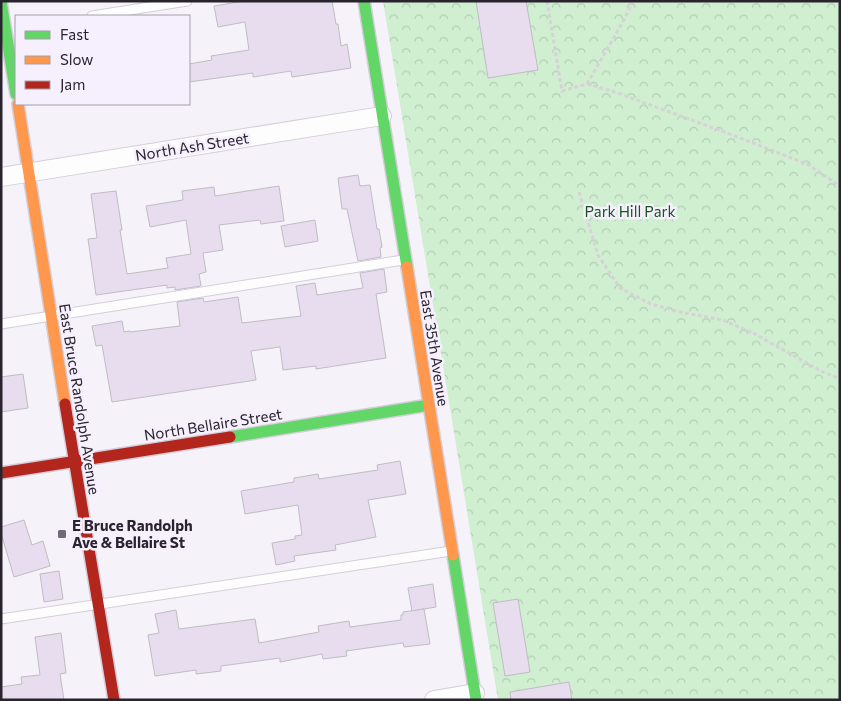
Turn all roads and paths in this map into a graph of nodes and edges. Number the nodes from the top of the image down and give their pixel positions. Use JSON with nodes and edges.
{"nodes":[{"id":1,"x":187,"y":1,"type":"edge"},
{"id":2,"x":364,"y":1,"type":"edge"},
{"id":3,"x":547,"y":1,"type":"edge"},
{"id":4,"x":633,"y":1,"type":"edge"},
{"id":5,"x":1,"y":2,"type":"edge"},
{"id":6,"x":98,"y":15,"type":"edge"},
{"id":7,"x":8,"y":30,"type":"edge"},
{"id":8,"x":587,"y":84,"type":"junction"},
{"id":9,"x":15,"y":86,"type":"edge"},
{"id":10,"x":18,"y":105,"type":"edge"},
{"id":11,"x":382,"y":116,"type":"junction"},
{"id":12,"x":29,"y":172,"type":"junction"},
{"id":13,"x":1,"y":177,"type":"edge"},
{"id":14,"x":840,"y":186,"type":"edge"},
{"id":15,"x":578,"y":192,"type":"dead end"},
{"id":16,"x":406,"y":260,"type":"junction"},
{"id":17,"x":51,"y":316,"type":"junction"},
{"id":18,"x":1,"y":324,"type":"edge"},
{"id":19,"x":840,"y":379,"type":"edge"},
{"id":20,"x":429,"y":404,"type":"junction"},
{"id":21,"x":75,"y":462,"type":"junction"},
{"id":22,"x":1,"y":473,"type":"edge"},
{"id":23,"x":452,"y":550,"type":"junction"},
{"id":24,"x":98,"y":604,"type":"junction"},
{"id":25,"x":1,"y":619,"type":"edge"},
{"id":26,"x":476,"y":696,"type":"edge"},
{"id":27,"x":114,"y":700,"type":"edge"},
{"id":28,"x":434,"y":700,"type":"edge"}],
"edges":[{"from":1,"to":6,"type":"lane"},
{"from":2,"to":11,"type":"street","name":"East 35th Avenue"},
{"from":3,"to":8,"type":"path"},
{"from":4,"to":8,"type":"path"},
{"from":5,"to":7,"type":"street"},
{"from":7,"to":9,"type":"street"},
{"from":8,"to":14,"type":"path"},
{"from":10,"to":12,"type":"street","name":"East Bruce Randolph Avenue"},
{"from":11,"to":12,"type":"street","name":"North Ash Street"},
{"from":11,"to":16,"type":"street","name":"East 35th Avenue"},
{"from":12,"to":13,"type":"street","name":"North Ash Street"},
{"from":12,"to":17,"type":"street","name":"East Bruce Randolph Avenue"},
{"from":15,"to":19,"type":"path"},
{"from":16,"to":17,"type":"lane"},
{"from":16,"to":20,"type":"street","name":"East 35th Avenue"},
{"from":17,"to":18,"type":"lane"},
{"from":17,"to":21,"type":"street","name":"East Bruce Randolph Avenue"},
{"from":20,"to":21,"type":"street","name":"North Bellaire Street"},
{"from":20,"to":23,"type":"street","name":"East 35th Avenue"},
{"from":21,"to":22,"type":"street","name":"North Bellaire Street"},
{"from":21,"to":24,"type":"street","name":"East Bruce Randolph Avenue"},
{"from":23,"to":24,"type":"lane"},
{"from":23,"to":26,"type":"street","name":"East 35th Avenue"},
{"from":24,"to":25,"type":"lane"},
{"from":24,"to":27,"type":"street","name":"East Bruce Randolph Avenue"},
{"from":26,"to":28,"type":"street"}]}
